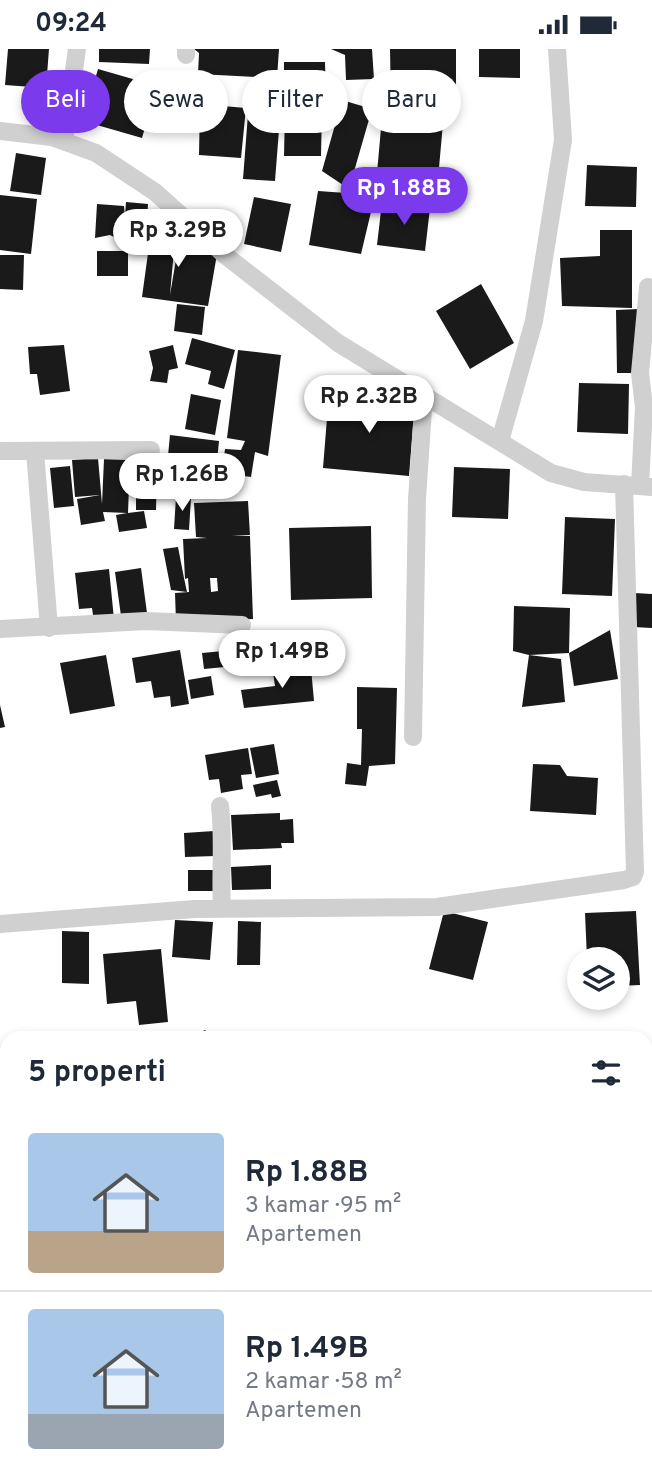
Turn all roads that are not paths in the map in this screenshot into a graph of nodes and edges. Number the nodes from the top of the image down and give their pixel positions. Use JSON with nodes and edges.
{"nodes":[{"id":1,"x":78,"y":49,"type":"edge"},
{"id":2,"x":557,"y":49,"type":"edge"},
{"id":3,"x":0,"y":131,"type":"edge"},
{"id":4,"x":64,"y":141,"type":"junction"},
{"id":5,"x":648,"y":288,"type":"dead end"},
{"id":6,"x":424,"y":394,"type":"junction"},
{"id":7,"x":500,"y":441,"type":"junction"},
{"id":8,"x":151,"y":450,"type":"dead end"},
{"id":9,"x":0,"y":451,"type":"edge"},
{"id":10,"x":35,"y":451,"type":"junction"},
{"id":11,"x":639,"y":486,"type":"edge"},
{"id":12,"x":242,"y":625,"type":"dead end"},
{"id":13,"x":50,"y":628,"type":"junction"},
{"id":14,"x":0,"y":629,"type":"edge"},
{"id":15,"x":413,"y":737,"type":"dead end"},
{"id":16,"x":220,"y":806,"type":"dead end"},
{"id":17,"x":222,"y":909,"type":"junction"},
{"id":18,"x":0,"y":924,"type":"edge"}],
"edges":[{"from":1,"to":4,"type":"street"},
{"from":2,"to":7,"type":"street"},
{"from":3,"to":4,"type":"street"},
{"from":4,"to":6,"type":"street"},
{"from":5,"to":11,"type":"street"},
{"from":6,"to":7,"type":"street"},
{"from":6,"to":15,"type":"street"},
{"from":7,"to":11,"type":"street"},
{"from":8,"to":10,"type":"street"},
{"from":9,"to":10,"type":"street"},
{"from":10,"to":13,"type":"street"},
{"from":11,"to":17,"type":"street"},
{"from":12,"to":13,"type":"street"},
{"from":13,"to":14,"type":"street"},
{"from":16,"to":17,"type":"street"},
{"from":17,"to":18,"type":"street"}]}
